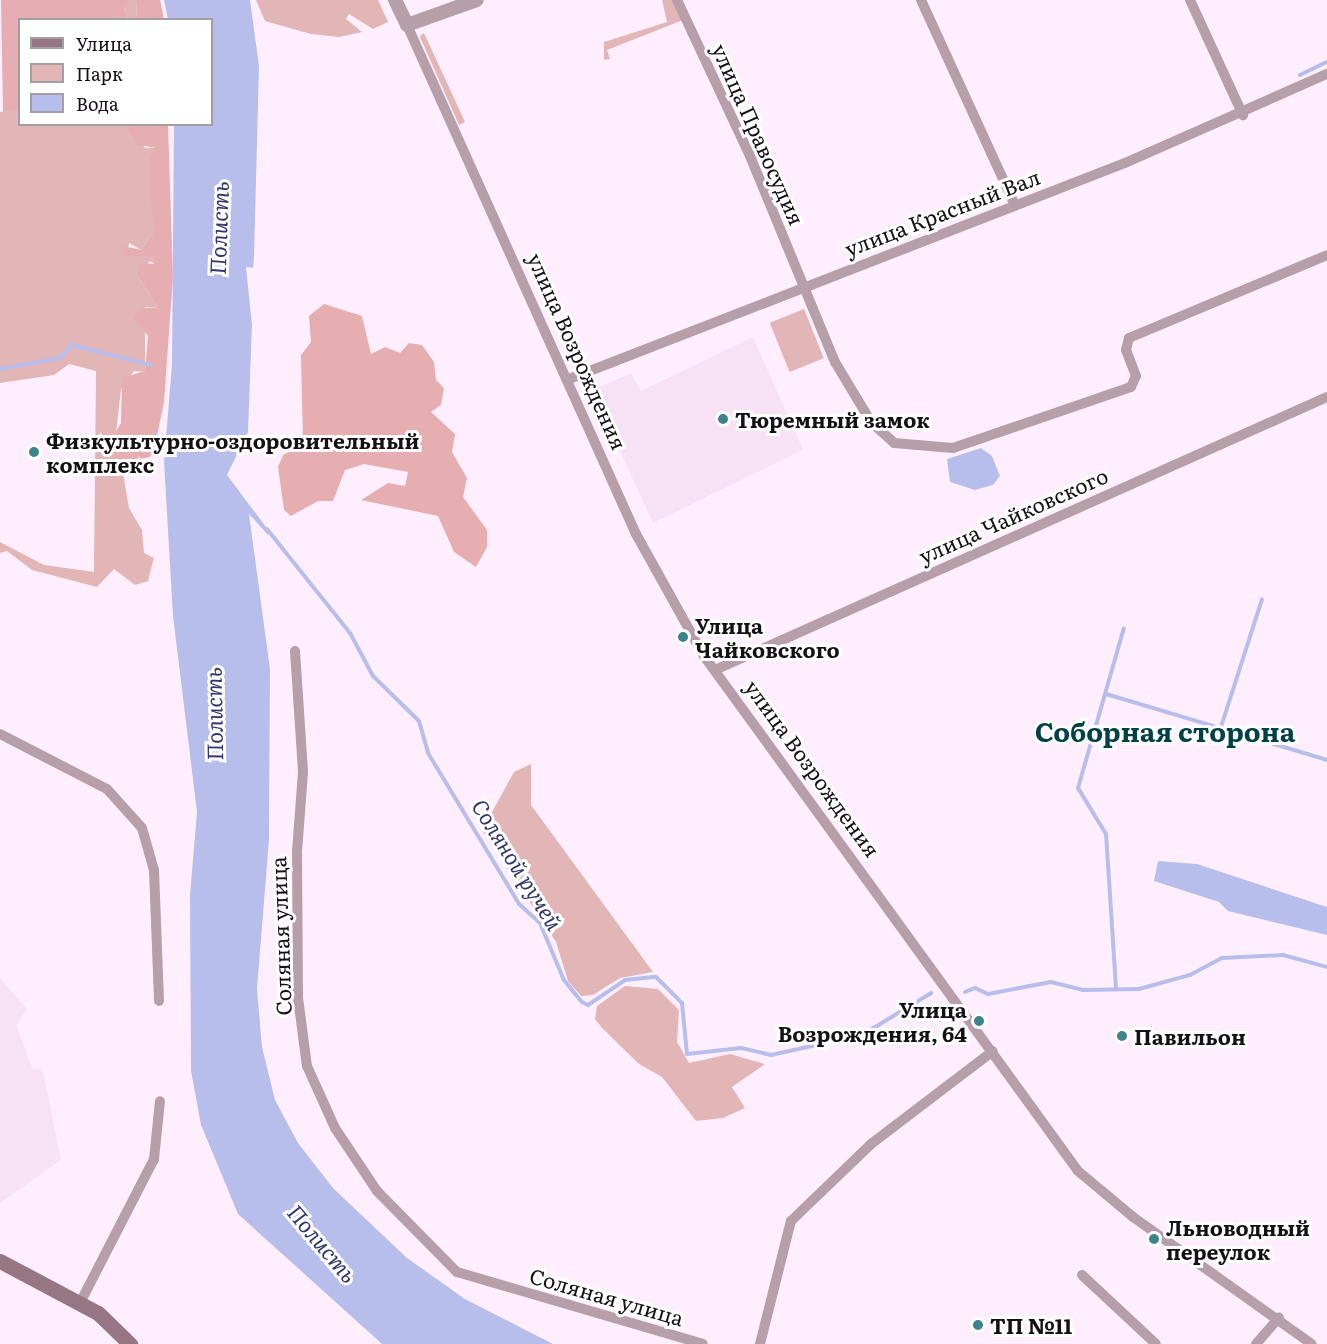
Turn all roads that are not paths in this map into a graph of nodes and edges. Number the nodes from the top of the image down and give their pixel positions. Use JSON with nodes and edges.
{"nodes":[{"id":1,"x":395,"y":0,"type":"edge"},
{"id":2,"x":477,"y":0,"type":"edge"},
{"id":3,"x":677,"y":0,"type":"edge"},
{"id":4,"x":921,"y":0,"type":"edge"},
{"id":5,"x":1190,"y":0,"type":"edge"},
{"id":6,"x":406,"y":25,"type":"junction"},
{"id":7,"x":1327,"y":74,"type":"edge"},
{"id":8,"x":1243,"y":115,"type":"junction"},
{"id":9,"x":1015,"y":205,"type":"junction"},
{"id":10,"x":1327,"y":255,"type":"edge"},
{"id":11,"x":804,"y":284,"type":"junction"},
{"id":12,"x":569,"y":379,"type":"junction"},
{"id":13,"x":1327,"y":397,"type":"edge"},
{"id":14,"x":295,"y":651,"type":"dead end"},
{"id":15,"x":715,"y":670,"type":"junction"},
{"id":16,"x":0,"y":734,"type":"edge"},
{"id":17,"x":159,"y":1001,"type":"dead end"},
{"id":18,"x":993,"y":1051,"type":"junction"},
{"id":19,"x":160,"y":1101,"type":"dead end"},
{"id":20,"x":0,"y":1260,"type":"edge"},
{"id":21,"x":1082,"y":1275,"type":"dead end"},
{"id":22,"x":80,"y":1303,"type":"junction"},
{"id":23,"x":1278,"y":1318,"type":"junction"},
{"id":24,"x":130,"y":1344,"type":"edge"},
{"id":25,"x":703,"y":1344,"type":"edge"},
{"id":26,"x":760,"y":1344,"type":"edge"},
{"id":27,"x":1156,"y":1344,"type":"edge"},
{"id":28,"x":1256,"y":1344,"type":"edge"},
{"id":29,"x":1312,"y":1344,"type":"edge"}],
"edges":[{"from":1,"to":6,"type":"street","name":"улица Возрождения"},
{"from":2,"to":6,"type":"street"},
{"from":3,"to":11,"type":"street","name":"улица Правосудия"},
{"from":4,"to":9,"type":"street"},
{"from":5,"to":8,"type":"street"},
{"from":6,"to":12,"type":"street","name":"улица Возрождения"},
{"from":7,"to":8,"type":"street","name":"улица Красный Вал"},
{"from":8,"to":9,"type":"street","name":"улица Красный Вал"},
{"from":9,"to":11,"type":"street","name":"улица Красный Вал"},
{"from":10,"to":11,"type":"street","name":"улица Правосудия"},
{"from":11,"to":12,"type":"street","name":"улица Красный Вал"},
{"from":12,"to":15,"type":"street","name":"улица Возрождения"},
{"from":13,"to":15,"type":"street","name":"улица Чайковского"},
{"from":14,"to":25,"type":"street","name":"Соляная улица"},
{"from":15,"to":18,"type":"street","name":"улица Возрождения"},
{"from":16,"to":17,"type":"street"},
{"from":18,"to":23,"type":"street","name":"улица Возрождения"},
{"from":18,"to":26,"type":"street"},
{"from":19,"to":22,"type":"street"},
{"from":20,"to":22,"type":"main road"},
{"from":21,"to":27,"type":"street"},
{"from":22,"to":24,"type":"main road"},
{"from":23,"to":28,"type":"street"},
{"from":23,"to":29,"type":"street","name":"улица Возрождения"}]}
